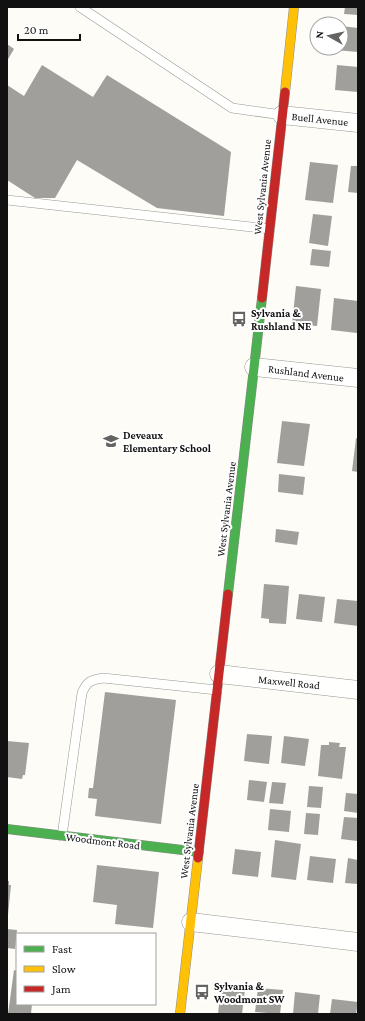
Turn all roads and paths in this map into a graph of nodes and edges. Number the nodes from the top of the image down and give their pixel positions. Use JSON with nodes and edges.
{"nodes":[{"id":1,"x":80,"y":7,"type":"edge"},
{"id":2,"x":294,"y":7,"type":"edge"},
{"id":3,"x":282,"y":115,"type":"junction"},
{"id":4,"x":358,"y":123,"type":"edge"},
{"id":5,"x":7,"y":200,"type":"edge"},
{"id":6,"x":270,"y":229,"type":"junction"},
{"id":7,"x":254,"y":367,"type":"junction"},
{"id":8,"x":358,"y":378,"type":"edge"},
{"id":9,"x":218,"y":682,"type":"junction"},
{"id":10,"x":358,"y":690,"type":"edge"},
{"id":11,"x":7,"y":829,"type":"edge"},
{"id":12,"x":62,"y":836,"type":"junction"},
{"id":13,"x":199,"y":852,"type":"junction"},
{"id":14,"x":191,"y":922,"type":"junction"},
{"id":15,"x":358,"y":942,"type":"edge"},
{"id":16,"x":180,"y":1014,"type":"edge"}],
"edges":[{"from":1,"to":3,"type":"lane"},
{"from":2,"to":3,"type":"main road","name":"West Sylvania Avenue"},
{"from":3,"to":4,"type":"street","name":"Buell Avenue"},
{"from":3,"to":6,"type":"main road","name":"West Sylvania Avenue"},
{"from":5,"to":6,"type":"lane"},
{"from":6,"to":7,"type":"main road","name":"West Sylvania Avenue"},
{"from":7,"to":8,"type":"street","name":"Rushland Avenue"},
{"from":7,"to":9,"type":"main road","name":"West Sylvania Avenue"},
{"from":9,"to":10,"type":"street","name":"Maxwell Road"},
{"from":9,"to":12,"type":"lane"},
{"from":9,"to":13,"type":"main road","name":"West Sylvania Avenue"},
{"from":11,"to":12,"type":"main road","name":"Woodmont Road"},
{"from":12,"to":13,"type":"main road","name":"Woodmont Road"},
{"from":13,"to":14,"type":"main road","name":"West Sylvania Avenue"},
{"from":14,"to":15,"type":"street"},
{"from":14,"to":16,"type":"main road","name":"West Sylvania Avenue"}]}
